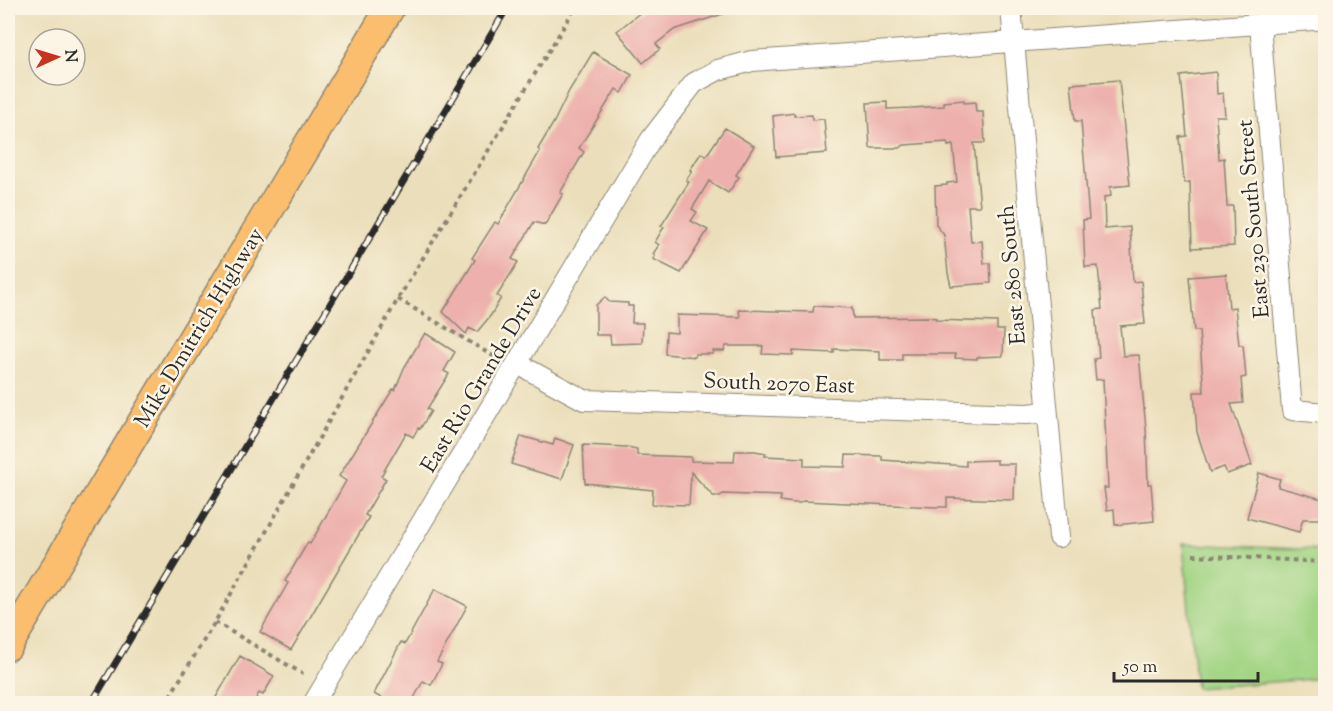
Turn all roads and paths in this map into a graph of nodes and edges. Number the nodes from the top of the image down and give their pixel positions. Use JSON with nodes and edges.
{"nodes":[{"id":1,"x":390,"y":8,"type":"edge"},
{"id":2,"x":575,"y":8,"type":"edge"},
{"id":3,"x":1011,"y":8,"type":"edge"},
{"id":4,"x":1326,"y":19,"type":"edge"},
{"id":5,"x":1260,"y":24,"type":"junction"},
{"id":6,"x":1013,"y":42,"type":"junction"},
{"id":7,"x":398,"y":299,"type":"junction"},
{"id":8,"x":499,"y":359,"type":"dead end"},
{"id":9,"x":518,"y":364,"type":"junction"},
{"id":10,"x":1047,"y":412,"type":"junction"},
{"id":11,"x":1326,"y":413,"type":"edge"},
{"id":12,"x":1059,"y":537,"type":"dead end"},
{"id":13,"x":1193,"y":555,"type":"dead end"},
{"id":14,"x":1326,"y":562,"type":"edge"},
{"id":15,"x":215,"y":622,"type":"junction"},
{"id":16,"x":8,"y":646,"type":"edge"},
{"id":17,"x":303,"y":674,"type":"dead end"},
{"id":18,"x":165,"y":704,"type":"edge"},
{"id":19,"x":313,"y":704,"type":"edge"}],
"edges":[{"from":1,"to":16,"type":"highway","name":"Mike Dmitrich Highway"},
{"from":2,"to":7,"type":"path"},
{"from":3,"to":6,"type":"street","name":"East 280 South"},
{"from":4,"to":5,"type":"street"},
{"from":5,"to":6,"type":"street"},
{"from":5,"to":11,"type":"street","name":"East 230 South Street"},
{"from":6,"to":9,"type":"street","name":"East Rio Grande Drive"},
{"from":6,"to":10,"type":"street","name":"East 280 South"},
{"from":7,"to":8,"type":"path"},
{"from":7,"to":15,"type":"path"},
{"from":9,"to":10,"type":"street","name":"South 2070 East"},
{"from":9,"to":19,"type":"street","name":"East Rio Grande Drive"},
{"from":10,"to":12,"type":"street","name":"East 280 South"},
{"from":13,"to":14,"type":"path"},
{"from":15,"to":17,"type":"path"},
{"from":15,"to":18,"type":"path"}]}
